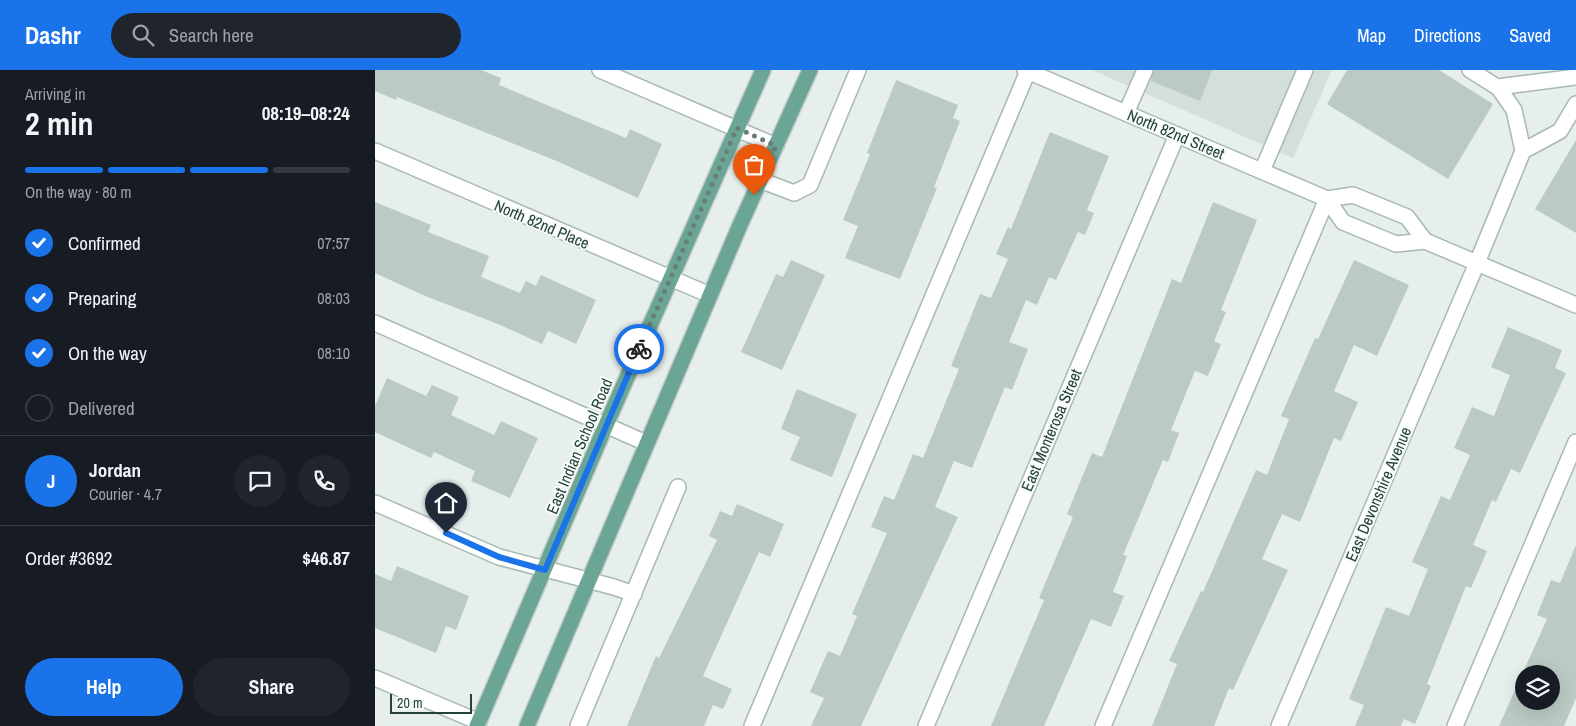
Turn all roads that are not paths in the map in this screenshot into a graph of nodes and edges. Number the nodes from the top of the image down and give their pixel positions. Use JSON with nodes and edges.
{"nodes":[{"id":1,"x":600,"y":70,"type":"edge"},
{"id":2,"x":763,"y":70,"type":"edge"},
{"id":3,"x":810,"y":70,"type":"edge"},
{"id":4,"x":858,"y":70,"type":"edge"},
{"id":5,"x":1145,"y":70,"type":"edge"},
{"id":6,"x":1305,"y":70,"type":"edge"},
{"id":7,"x":1470,"y":70,"type":"edge"},
{"id":8,"x":1027,"y":71,"type":"edge"},
{"id":9,"x":1576,"y":77,"type":"edge"},
{"id":10,"x":1498,"y":86,"type":"junction"},
{"id":11,"x":1576,"y":104,"type":"edge"},
{"id":12,"x":1127,"y":113,"type":"junction"},
{"id":13,"x":737,"y":128,"type":"junction"},
{"id":14,"x":1177,"y":134,"type":"junction"},
{"id":15,"x":776,"y":146,"type":"junction"},
{"id":16,"x":375,"y":151,"type":"edge"},
{"id":17,"x":1523,"y":151,"type":"junction"},
{"id":18,"x":1262,"y":172,"type":"junction"},
{"id":19,"x":760,"y":180,"type":"junction"},
{"id":20,"x":1327,"y":198,"type":"junction"},
{"id":21,"x":1425,"y":241,"type":"junction"},
{"id":22,"x":1477,"y":263,"type":"junction"},
{"id":23,"x":671,"y":278,"type":"junction"},
{"id":24,"x":710,"y":295,"type":"junction"},
{"id":25,"x":1576,"y":305,"type":"edge"},
{"id":26,"x":375,"y":324,"type":"edge"},
{"id":27,"x":606,"y":425,"type":"junction"},
{"id":28,"x":1576,"y":442,"type":"edge"},
{"id":29,"x":646,"y":443,"type":"junction"},
{"id":30,"x":679,"y":487,"type":"dead end"},
{"id":31,"x":375,"y":502,"type":"edge"},
{"id":32,"x":545,"y":570,"type":"junction"},
{"id":33,"x":588,"y":581,"type":"junction"},
{"id":34,"x":634,"y":594,"type":"junction"},
{"id":35,"x":375,"y":678,"type":"edge"},
{"id":36,"x":478,"y":724,"type":"edge"},
{"id":37,"x":527,"y":726,"type":"edge"},
{"id":38,"x":578,"y":726,"type":"edge"},
{"id":39,"x":753,"y":726,"type":"edge"},
{"id":40,"x":925,"y":726,"type":"edge"},
{"id":41,"x":1103,"y":726,"type":"edge"},
{"id":42,"x":1279,"y":726,"type":"edge"},
{"id":43,"x":1455,"y":726,"type":"edge"}],
"edges":[{"from":1,"to":13,"type":"street"},
{"from":2,"to":13,"type":"main road","name":"East Indian School Road"},
{"from":3,"to":15,"type":"main road"},
{"from":4,"to":19,"type":"street"},
{"from":5,"to":12,"type":"street"},
{"from":6,"to":18,"type":"street"},
{"from":7,"to":10,"type":"street"},
{"from":8,"to":12,"type":"street","name":"North 82nd Street"},
{"from":8,"to":39,"type":"street"},
{"from":9,"to":10,"type":"street"},
{"from":10,"to":17,"type":"street"},
{"from":11,"to":17,"type":"street"},
{"from":12,"to":14,"type":"street","name":"North 82nd Street"},
{"from":13,"to":15,"type":"street"},
{"from":13,"to":23,"type":"main road","name":"East Indian School Road"},
{"from":14,"to":18,"type":"street","name":"North 82nd Street"},
{"from":14,"to":40,"type":"street","name":"East Monterosa Street"},
{"from":15,"to":19,"type":"main road"},
{"from":16,"to":23,"type":"street","name":"North 82nd Place"},
{"from":17,"to":22,"type":"street","name":"East Devonshire Avenue"},
{"from":18,"to":20,"type":"street","name":"North 82nd Street"},
{"from":19,"to":24,"type":"main road"},
{"from":20,"to":21,"type":"street","name":"North 82nd Street"},
{"from":20,"to":21,"type":"street"},
{"from":20,"to":41,"type":"street"},
{"from":21,"to":22,"type":"street"},
{"from":22,"to":25,"type":"street"},
{"from":22,"to":42,"type":"street","name":"East Devonshire Avenue"},
{"from":23,"to":24,"type":"street","name":"North 82nd Place"},
{"from":23,"to":27,"type":"main road","name":"East Indian School Road"},
{"from":24,"to":29,"type":"main road"},
{"from":26,"to":27,"type":"street"},
{"from":27,"to":29,"type":"street"},
{"from":27,"to":32,"type":"main road","name":"East Indian School Road"},
{"from":28,"to":43,"type":"street"},
{"from":29,"to":33,"type":"main road"},
{"from":30,"to":34,"type":"street"},
{"from":31,"to":32,"type":"street"},
{"from":32,"to":33,"type":"street"},
{"from":32,"to":36,"type":"main road","name":"East Indian School Road"},
{"from":33,"to":34,"type":"street"},
{"from":33,"to":37,"type":"main road"},
{"from":34,"to":38,"type":"street"},
{"from":35,"to":36,"type":"street"}]}
